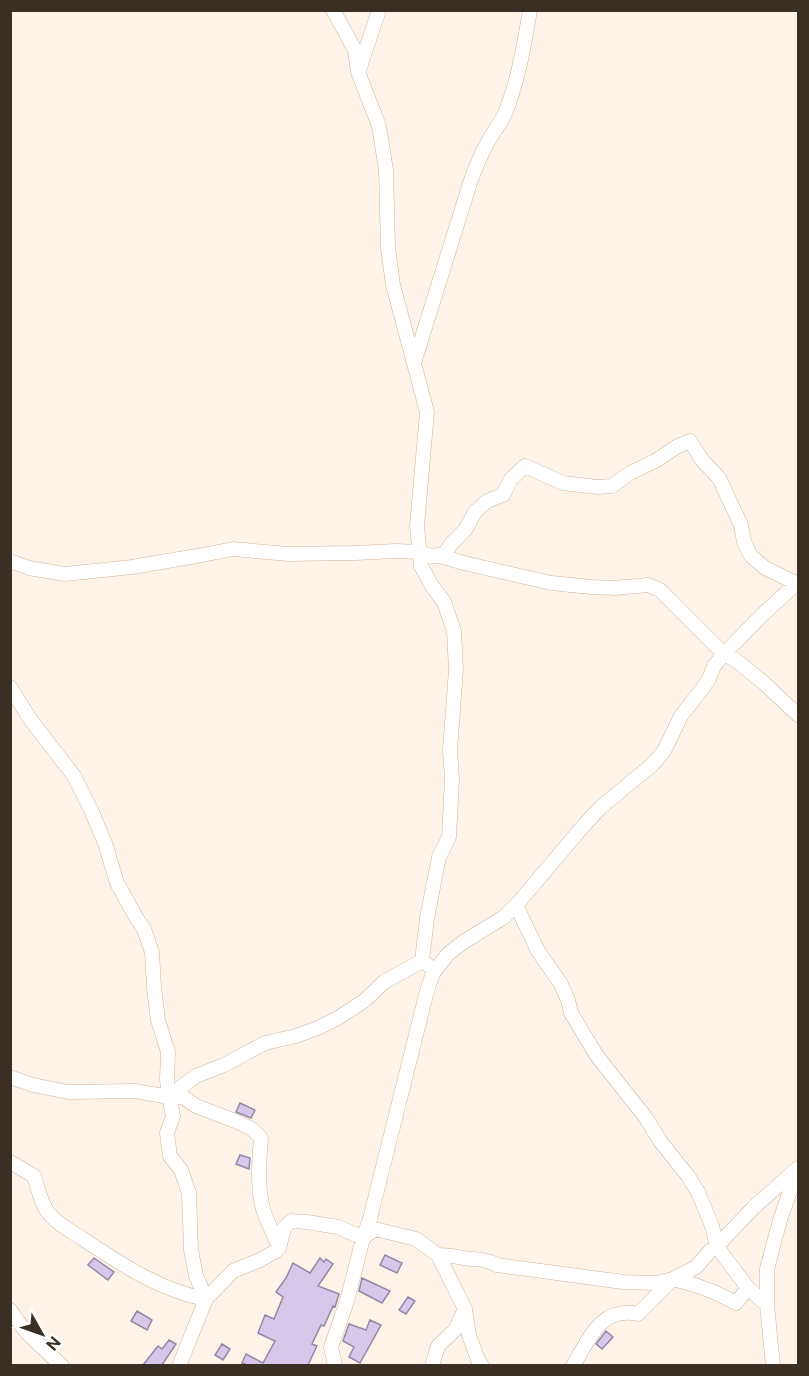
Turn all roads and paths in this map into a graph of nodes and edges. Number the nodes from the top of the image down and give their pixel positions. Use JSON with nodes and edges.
{"nodes":[{"id":1,"x":333,"y":10,"type":"edge"},
{"id":2,"x":379,"y":10,"type":"edge"},
{"id":3,"x":530,"y":10,"type":"edge"},
{"id":4,"x":358,"y":72,"type":"junction"},
{"id":5,"x":414,"y":364,"type":"junction"},
{"id":6,"x":420,"y":552,"type":"junction"},
{"id":7,"x":443,"y":556,"type":"junction"},
{"id":8,"x":10,"y":561,"type":"edge"},
{"id":9,"x":797,"y":583,"type":"edge"},
{"id":10,"x":724,"y":654,"type":"junction"},
{"id":11,"x":10,"y":687,"type":"edge"},
{"id":12,"x":798,"y":715,"type":"edge"},
{"id":13,"x":516,"y":905,"type":"junction"},
{"id":14,"x":422,"y":961,"type":"junction"},
{"id":15,"x":433,"y":973,"type":"junction"},
{"id":16,"x":10,"y":1077,"type":"edge"},
{"id":17,"x":174,"y":1097,"type":"junction"},
{"id":18,"x":10,"y":1162,"type":"edge"},
{"id":19,"x":798,"y":1167,"type":"edge"},
{"id":20,"x":363,"y":1238,"type":"junction"},
{"id":21,"x":717,"y":1246,"type":"junction"},
{"id":22,"x":279,"y":1248,"type":"junction"},
{"id":23,"x":438,"y":1255,"type":"junction"},
{"id":24,"x":673,"y":1280,"type":"junction"},
{"id":25,"x":748,"y":1288,"type":"junction"},
{"id":26,"x":206,"y":1299,"type":"junction"},
{"id":27,"x":767,"y":1305,"type":"junction"},
{"id":28,"x":10,"y":1310,"type":"edge"},
{"id":29,"x":465,"y":1310,"type":"junction"},
{"id":30,"x":62,"y":1365,"type":"edge"},
{"id":31,"x":179,"y":1365,"type":"edge"},
{"id":32,"x":335,"y":1365,"type":"edge"},
{"id":33,"x":432,"y":1365,"type":"edge"},
{"id":34,"x":482,"y":1365,"type":"edge"},
{"id":35,"x":573,"y":1365,"type":"edge"},
{"id":36,"x":773,"y":1365,"type":"edge"}],
"edges":[{"from":1,"to":4,"type":"street"},
{"from":2,"to":4,"type":"street"},
{"from":3,"to":5,"type":"street"},
{"from":4,"to":5,"type":"street"},
{"from":5,"to":6,"type":"street"},
{"from":6,"to":7,"type":"street"},
{"from":6,"to":8,"type":"street"},
{"from":6,"to":14,"type":"street"},
{"from":7,"to":9,"type":"street"},
{"from":7,"to":10,"type":"street"},
{"from":9,"to":10,"type":"street"},
{"from":10,"to":12,"type":"street"},
{"from":10,"to":13,"type":"street"},
{"from":11,"to":17,"type":"street"},
{"from":13,"to":15,"type":"street"},
{"from":13,"to":21,"type":"street"},
{"from":14,"to":15,"type":"street"},
{"from":14,"to":17,"type":"street"},
{"from":15,"to":20,"type":"street"},
{"from":16,"to":17,"type":"street"},
{"from":17,"to":22,"type":"street"},
{"from":17,"to":26,"type":"street"},
{"from":18,"to":26,"type":"street"},
{"from":19,"to":21,"type":"street"},
{"from":19,"to":27,"type":"street"},
{"from":20,"to":22,"type":"street"},
{"from":20,"to":23,"type":"street"},
{"from":20,"to":32,"type":"street"},
{"from":21,"to":24,"type":"street"},
{"from":21,"to":25,"type":"street"},
{"from":22,"to":26,"type":"street"},
{"from":23,"to":24,"type":"street"},
{"from":23,"to":29,"type":"street"},
{"from":24,"to":25,"type":"street"},
{"from":24,"to":35,"type":"street"},
{"from":25,"to":27,"type":"street"},
{"from":26,"to":31,"type":"street"},
{"from":27,"to":36,"type":"street"},
{"from":28,"to":30,"type":"street"},
{"from":29,"to":33,"type":"street"},
{"from":29,"to":34,"type":"street"}]}
